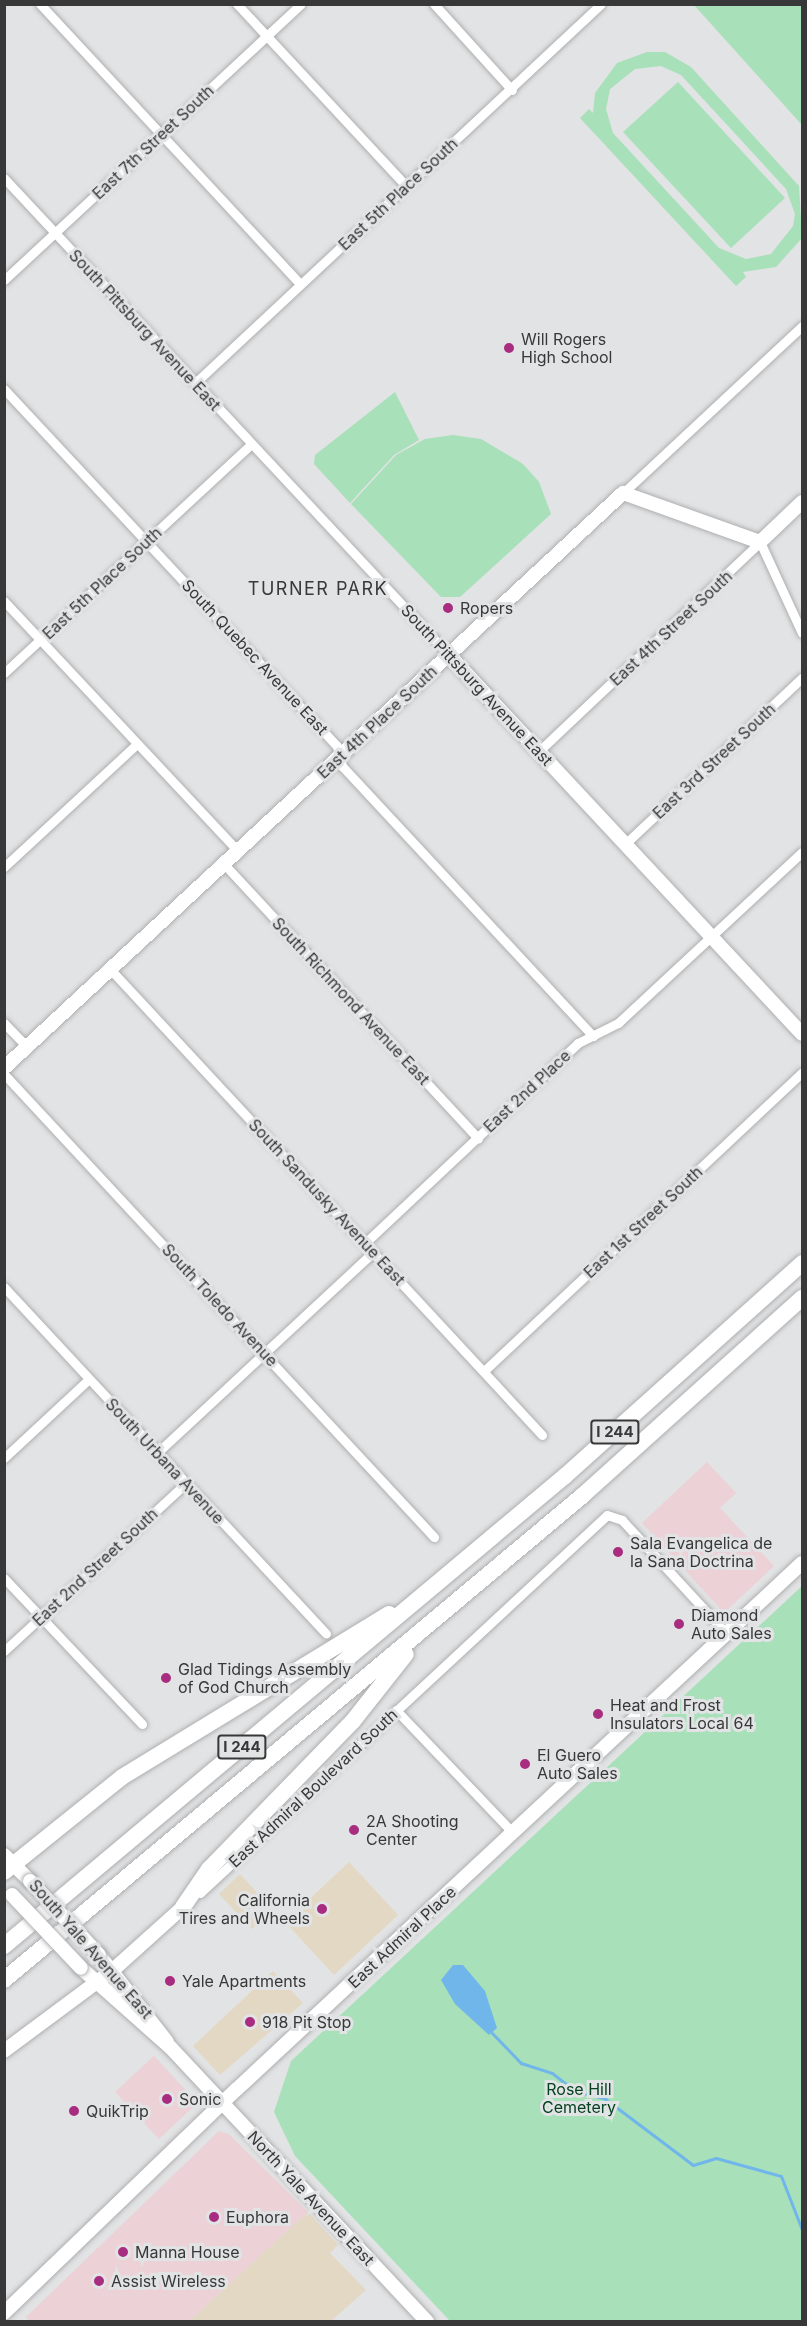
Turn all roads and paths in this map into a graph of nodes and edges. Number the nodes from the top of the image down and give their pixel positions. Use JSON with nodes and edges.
{"nodes":[{"id":1,"x":40,"y":4,"type":"edge"},
{"id":2,"x":237,"y":4,"type":"edge"},
{"id":3,"x":301,"y":4,"type":"edge"},
{"id":4,"x":434,"y":4,"type":"edge"},
{"id":5,"x":601,"y":4,"type":"edge"},
{"id":6,"x":267,"y":37,"type":"junction"},
{"id":7,"x":512,"y":90,"type":"junction"},
{"id":8,"x":161,"y":135,"type":"junction"},
{"id":9,"x":4,"y":178,"type":"edge"},
{"id":10,"x":406,"y":186,"type":"junction"},
{"id":11,"x":56,"y":233,"type":"junction"},
{"id":12,"x":4,"y":280,"type":"edge"},
{"id":13,"x":300,"y":284,"type":"junction"},
{"id":14,"x":802,"y":326,"type":"edge"},
{"id":15,"x":195,"y":383,"type":"junction"},
{"id":16,"x":4,"y":389,"type":"edge"},
{"id":17,"x":251,"y":444,"type":"junction"},
{"id":18,"x":623,"y":493,"type":"junction"},
{"id":19,"x":802,"y":502,"type":"edge"},
{"id":20,"x":147,"y":541,"type":"junction"},
{"id":21,"x":760,"y":542,"type":"junction"},
{"id":22,"x":4,"y":602,"type":"edge"},
{"id":23,"x":802,"y":633,"type":"edge"},
{"id":24,"x":40,"y":640,"type":"junction"},
{"id":25,"x":449,"y":655,"type":"junction"},
{"id":26,"x":4,"y":674,"type":"edge"},
{"id":27,"x":802,"y":678,"type":"edge"},
{"id":28,"x":137,"y":744,"type":"junction"},
{"id":29,"x":538,"y":752,"type":"junction"},
{"id":30,"x":340,"y":757,"type":"junction"},
{"id":31,"x":625,"y":844,"type":"junction"},
{"id":32,"x":238,"y":851,"type":"junction"},
{"id":33,"x":802,"y":852,"type":"edge"},
{"id":34,"x":224,"y":864,"type":"junction"},
{"id":35,"x":4,"y":867,"type":"edge"},
{"id":36,"x":711,"y":936,"type":"junction"},
{"id":37,"x":111,"y":970,"type":"junction"},
{"id":38,"x":4,"y":1023,"type":"edge"},
{"id":39,"x":801,"y":1030,"type":"edge"},
{"id":40,"x":593,"y":1036,"type":"junction"},
{"id":41,"x":27,"y":1047,"type":"junction"},
{"id":42,"x":4,"y":1068,"type":"edge"},
{"id":43,"x":802,"y":1072,"type":"edge"},
{"id":44,"x":4,"y":1074,"type":"edge"},
{"id":45,"x":478,"y":1137,"type":"junction"},
{"id":46,"x":365,"y":1243,"type":"junction"},
{"id":47,"x":373,"y":1252,"type":"junction"},
{"id":48,"x":802,"y":1263,"type":"edge"},
{"id":49,"x":4,"y":1287,"type":"edge"},
{"id":50,"x":802,"y":1298,"type":"edge"},
{"id":51,"x":265,"y":1353,"type":"junction"},
{"id":52,"x":484,"y":1371,"type":"junction"},
{"id":53,"x":89,"y":1379,"type":"junction"},
{"id":54,"x":542,"y":1435,"type":"dead end"},
{"id":55,"x":158,"y":1452,"type":"junction"},
{"id":56,"x":4,"y":1458,"type":"edge"},
{"id":57,"x":186,"y":1483,"type":"junction"},
{"id":58,"x":434,"y":1536,"type":"dead end"},
{"id":59,"x":802,"y":1563,"type":"edge"},
{"id":60,"x":4,"y":1578,"type":"edge"},
{"id":61,"x":423,"y":1595,"type":"junction"},
{"id":62,"x":41,"y":1617,"type":"junction"},
{"id":63,"x":427,"y":1627,"type":"junction"},
{"id":64,"x":326,"y":1634,"type":"dead end"},
{"id":65,"x":727,"y":1634,"type":"junction"},
{"id":66,"x":4,"y":1650,"type":"edge"},
{"id":67,"x":396,"y":1710,"type":"junction"},
{"id":68,"x":142,"y":1724,"type":"dead end"},
{"id":69,"x":513,"y":1833,"type":"junction"},
{"id":70,"x":8,"y":1864,"type":"edge"},
{"id":71,"x":8,"y":1890,"type":"edge"},
{"id":72,"x":183,"y":1907,"type":"junction"},
{"id":73,"x":4,"y":1946,"type":"edge"},
{"id":74,"x":113,"y":1970,"type":"junction"},
{"id":75,"x":4,"y":1980,"type":"edge"},
{"id":76,"x":96,"y":1983,"type":"junction"},
{"id":77,"x":171,"y":2048,"type":"junction"},
{"id":78,"x":4,"y":2051,"type":"edge"},
{"id":79,"x":195,"y":2074,"type":"joint"},
{"id":80,"x":223,"y":2103,"type":"junction"},
{"id":81,"x":7,"y":2306,"type":"edge"},
{"id":82,"x":424,"y":2320,"type":"edge"}],
"edges":[{"from":1,"to":8,"type":"street"},
{"from":2,"to":6,"type":"street"},
{"from":3,"to":6,"type":"street","name":"East 7th Street South"},
{"from":4,"to":7,"type":"street"},
{"from":5,"to":7,"type":"street","name":"East 5th Place South"},
{"from":6,"to":8,"type":"street","name":"East 7th Street South"},
{"from":6,"to":10,"type":"street"},
{"from":7,"to":10,"type":"street","name":"East 5th Place South"},
{"from":8,"to":11,"type":"street","name":"East 7th Street South"},
{"from":8,"to":13,"type":"street"},
{"from":9,"to":11,"type":"street","name":"South Pittsburg Avenue East"},
{"from":10,"to":13,"type":"street","name":"East 5th Place South"},
{"from":11,"to":12,"type":"street","name":"East 7th Street South"},
{"from":11,"to":15,"type":"street","name":"South Pittsburg Avenue East"},
{"from":13,"to":15,"type":"street","name":"East 5th Place South"},
{"from":14,"to":18,"type":"street","name":"East 4th Place South"},
{"from":15,"to":17,"type":"street","name":"South Pittsburg Avenue East"},
{"from":16,"to":20,"type":"street","name":"South Quebec Avenue East"},
{"from":17,"to":20,"type":"street","name":"East 5th Place South"},
{"from":17,"to":25,"type":"street","name":"South Pittsburg Avenue East"},
{"from":18,"to":21,"type":"main road"},
{"from":18,"to":25,"type":"main road","name":"East 4th Place South"},
{"from":19,"to":21,"type":"main road","name":"East 4th Street South"},
{"from":20,"to":24,"type":"street","name":"East 5th Place South"},
{"from":20,"to":30,"type":"street","name":"South Quebec Avenue East"},
{"from":21,"to":23,"type":"street"},
{"from":21,"to":29,"type":"street","name":"East 4th Street South"},
{"from":22,"to":24,"type":"street"},
{"from":24,"to":26,"type":"street","name":"East 5th Place South"},
{"from":24,"to":28,"type":"street"},
{"from":25,"to":29,"type":"main road","name":"South Pittsburg Avenue East"},
{"from":25,"to":30,"type":"main road","name":"East 4th Place South"},
{"from":27,"to":31,"type":"street","name":"East 3rd Street South"},
{"from":28,"to":32,"type":"street"},
{"from":28,"to":35,"type":"street"},
{"from":29,"to":31,"type":"main road","name":"South Pittsburg Avenue East"},
{"from":30,"to":32,"type":"main road","name":"East 4th Place South"},
{"from":30,"to":40,"type":"street","name":"South Quebec Avenue East"},
{"from":31,"to":36,"type":"main road","name":"South Pittsburg Avenue East"},
{"from":32,"to":34,"type":"main road","name":"East 4th Place South"},
{"from":33,"to":36,"type":"street","name":"East 2nd Place"},
{"from":34,"to":37,"type":"main road","name":"East 4th Place South"},
{"from":34,"to":45,"type":"street","name":"South Richmond Avenue East"},
{"from":36,"to":39,"type":"main road","name":"South Pittsburg Avenue East"},
{"from":36,"to":40,"type":"street","name":"East 2nd Place"},
{"from":37,"to":41,"type":"main road","name":"East 4th Place South"},
{"from":37,"to":46,"type":"street","name":"South Sandusky Avenue East"},
{"from":38,"to":41,"type":"street"},
{"from":40,"to":45,"type":"street","name":"East 2nd Place"},
{"from":41,"to":42,"type":"main road","name":"East 4th Place South"},
{"from":43,"to":52,"type":"street","name":"East 1st Street South"},
{"from":44,"to":51,"type":"street","name":"South Toledo Avenue"},
{"from":45,"to":46,"type":"street","name":"East 2nd Place"},
{"from":46,"to":47,"type":"street","name":"South Sandusky Avenue East"},
{"from":47,"to":51,"type":"street"},
{"from":47,"to":52,"type":"street","name":"South Sandusky Avenue East"},
{"from":48,"to":61,"type":"highway","number":"I 244"},
{"from":49,"to":53,"type":"street","name":"South Urbana Avenue"},
{"from":50,"to":63,"type":"highway","number":"I 244"},
{"from":51,"to":55,"type":"street"},
{"from":51,"to":58,"type":"street","name":"South Toledo Avenue"},
{"from":52,"to":54,"type":"street","name":"South Sandusky Avenue East"},
{"from":53,"to":55,"type":"street","name":"South Urbana Avenue"},
{"from":53,"to":56,"type":"street"},
{"from":55,"to":57,"type":"street","name":"South Urbana Avenue"},
{"from":57,"to":62,"type":"street","name":"East 2nd Street South"},
{"from":57,"to":64,"type":"street","name":"South Urbana Avenue"},
{"from":59,"to":65,"type":"main road","name":"East Admiral Place"},
{"from":60,"to":62,"type":"street"},
{"from":61,"to":70,"type":"highway"},
{"from":61,"to":73,"type":"highway","number":"I 244"},
{"from":62,"to":66,"type":"street","name":"East 2nd Street South"},
{"from":62,"to":68,"type":"street"},
{"from":63,"to":72,"type":"highway"},
{"from":63,"to":75,"type":"highway","number":"I 244"},
{"from":65,"to":67,"type":"street","name":"East Admiral Boulevard South"},
{"from":65,"to":69,"type":"main road","name":"East Admiral Place"},
{"from":67,"to":69,"type":"street"},
{"from":67,"to":72,"type":"street","name":"East Admiral Boulevard South"},
{"from":69,"to":80,"type":"main road","name":"East Admiral Place"},
{"from":70,"to":74,"type":"main road","name":"South Yale Avenue East","bridge":true},
{"from":71,"to":76,"type":"main road","name":"South Yale Avenue East","bridge":true},
{"from":72,"to":74,"type":"main road","name":"East Admiral Boulevard South"},
{"from":74,"to":76,"type":"main road","name":"East Admiral Boulevard South"},
{"from":74,"to":77,"type":"main road","name":"South Yale Avenue East"},
{"from":76,"to":77,"type":"main road","name":"South Yale Avenue East"},
{"from":76,"to":78,"type":"main road","name":"East Admiral Boulevard South"},
{"from":77,"to":79,"type":"main road","name":"South Yale Avenue East"},
{"from":79,"to":80,"type":"main road","name":"North Yale Avenue East"},
{"from":80,"to":81,"type":"main road","name":"East Admiral Place"},
{"from":80,"to":82,"type":"main road","name":"North Yale Avenue East"}]}
